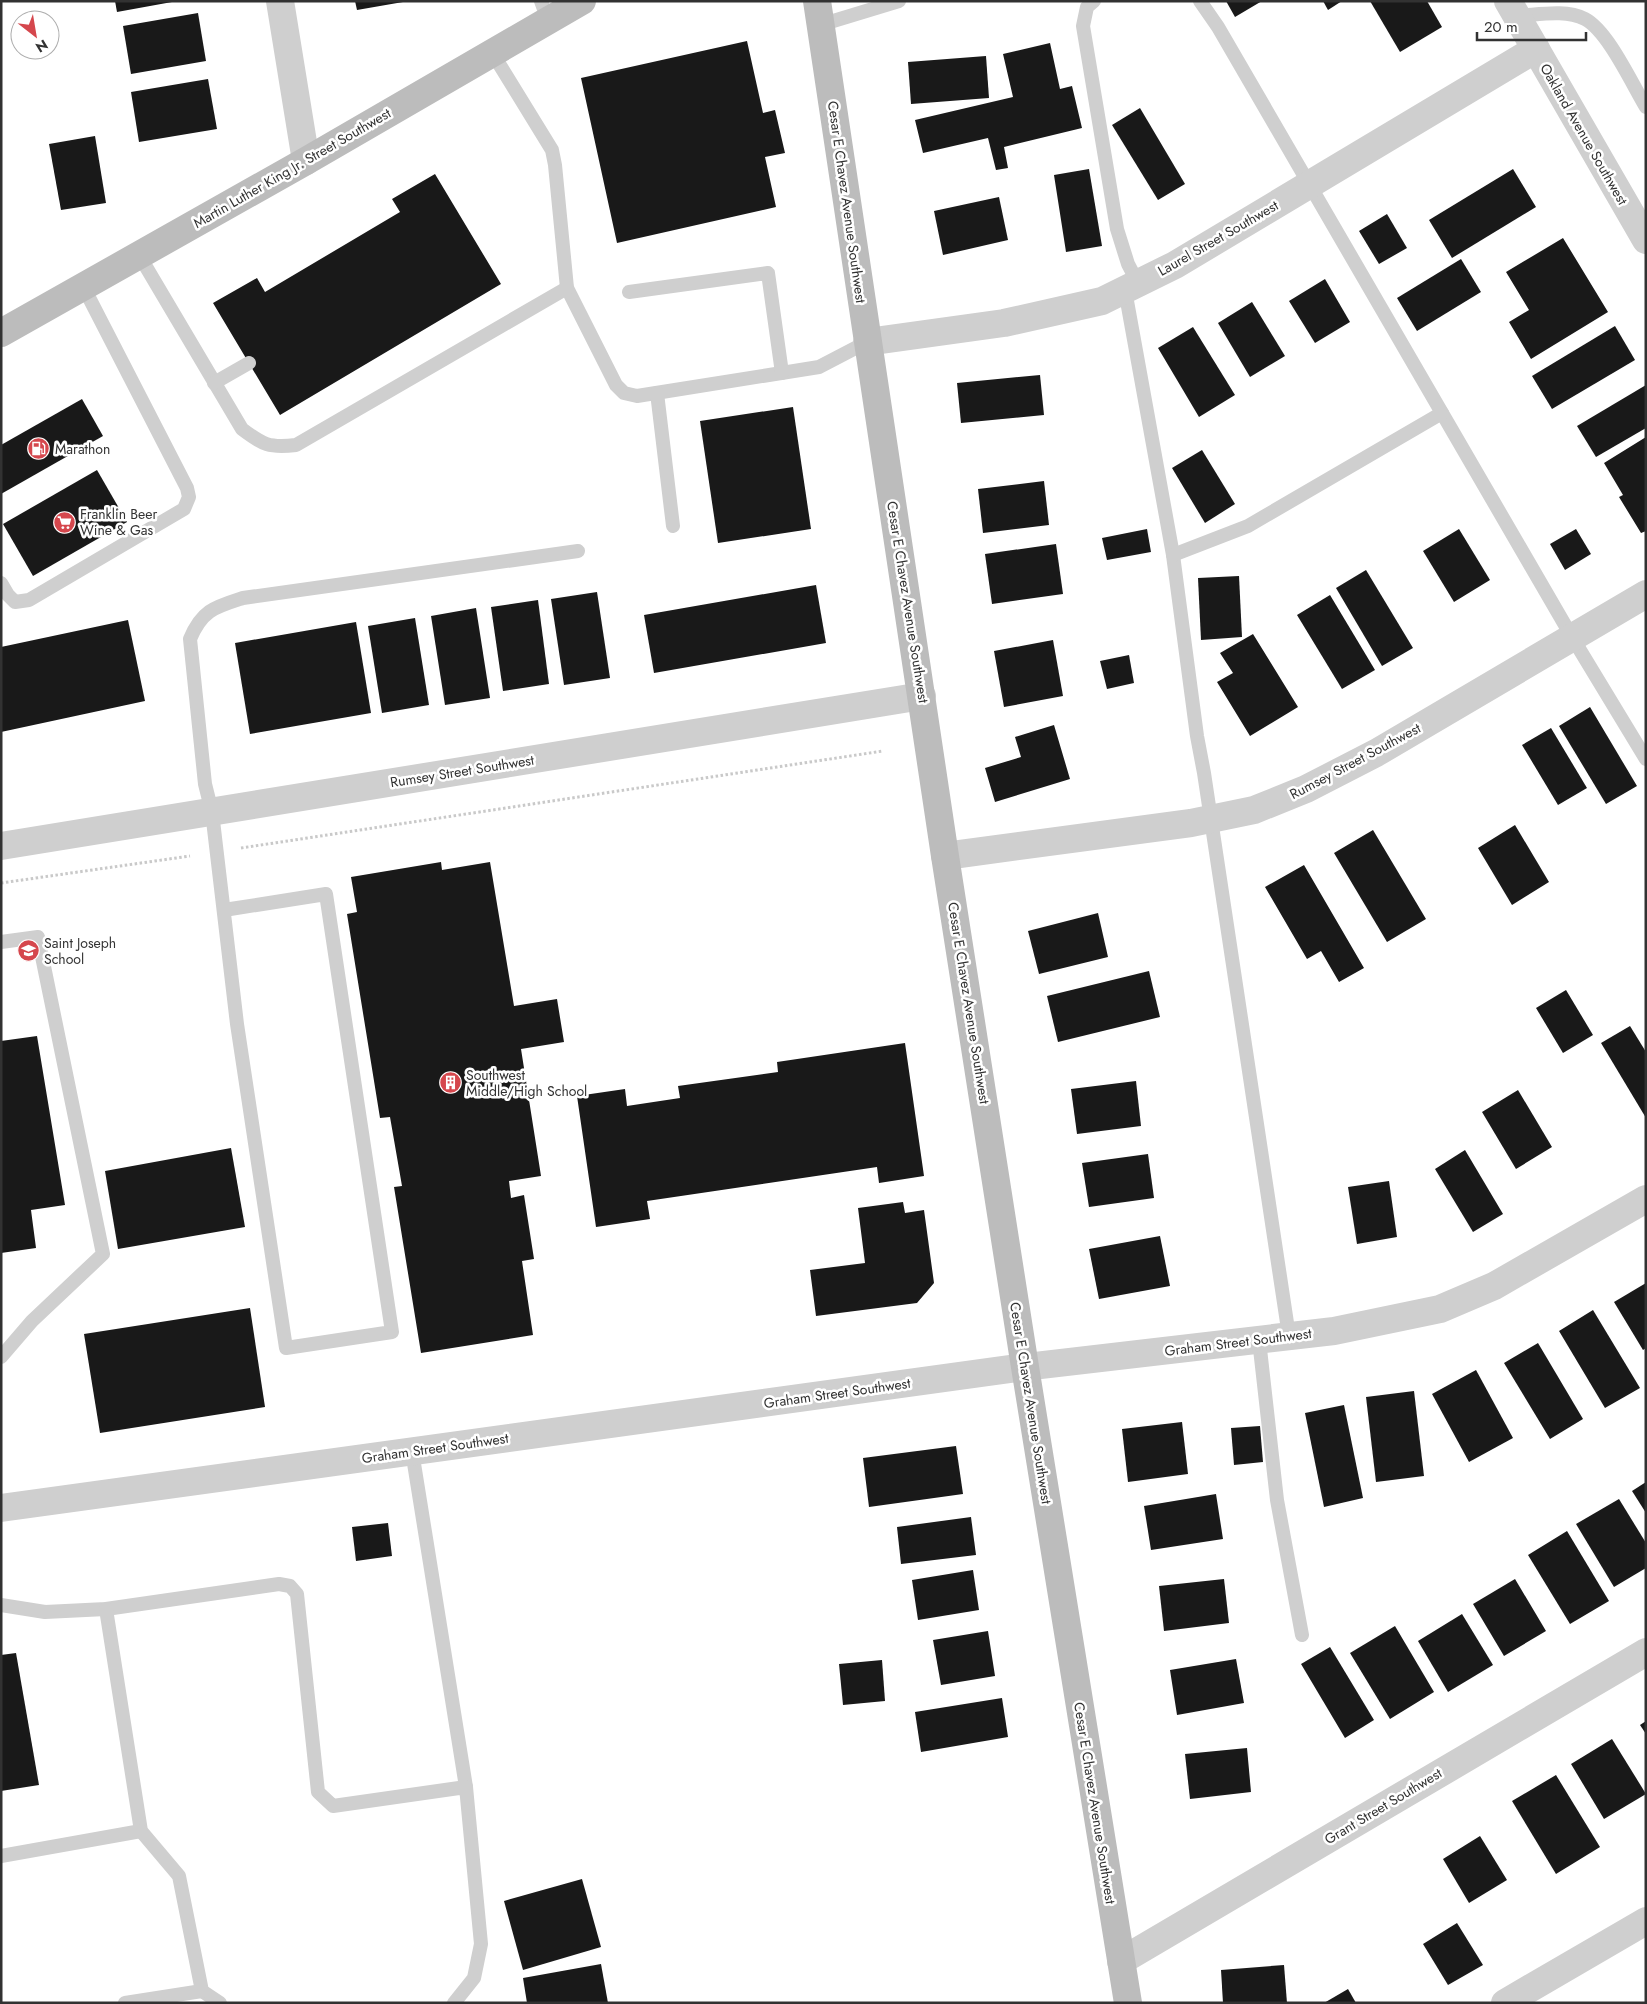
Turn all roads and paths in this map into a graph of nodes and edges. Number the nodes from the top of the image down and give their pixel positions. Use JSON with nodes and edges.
{"nodes":[{"id":1,"x":280,"y":1,"type":"edge"},
{"id":2,"x":582,"y":1,"type":"edge"},
{"id":3,"x":898,"y":1,"type":"edge"},
{"id":4,"x":1094,"y":1,"type":"edge"},
{"id":5,"x":1200,"y":1,"type":"edge"},
{"id":6,"x":1512,"y":9,"type":"edge"},
{"id":7,"x":545,"y":11,"type":"edge"},
{"id":8,"x":818,"y":13,"type":"edge"},
{"id":9,"x":1536,"y":49,"type":"junction"},
{"id":10,"x":493,"y":54,"type":"junction"},
{"id":11,"x":1646,"y":107,"type":"edge"},
{"id":12,"x":306,"y":161,"type":"junction"},
{"id":13,"x":1310,"y":184,"type":"junction"},
{"id":14,"x":1646,"y":240,"type":"edge"},
{"id":15,"x":139,"y":255,"type":"junction"},
{"id":16,"x":83,"y":286,"type":"junction"},
{"id":17,"x":1131,"y":286,"type":"junction"},
{"id":18,"x":567,"y":288,"type":"junction"},
{"id":19,"x":629,"y":292,"type":"dead end"},
{"id":20,"x":1,"y":333,"type":"edge"},
{"id":21,"x":867,"y":342,"type":"junction"},
{"id":22,"x":249,"y":363,"type":"dead end"},
{"id":23,"x":782,"y":372,"type":"junction"},
{"id":24,"x":214,"y":383,"type":"junction"},
{"id":25,"x":657,"y":393,"type":"junction"},
{"id":26,"x":1442,"y":413,"type":"junction"},
{"id":27,"x":673,"y":526,"type":"dead end"},
{"id":28,"x":578,"y":551,"type":"dead end"},
{"id":29,"x":1173,"y":555,"type":"junction"},
{"id":30,"x":1,"y":583,"type":"edge"},
{"id":31,"x":1646,"y":594,"type":"edge"},
{"id":32,"x":1572,"y":637,"type":"junction"},
{"id":33,"x":922,"y":696,"type":"junction"},
{"id":34,"x":883,"y":751,"type":"dead end"},
{"id":35,"x":1646,"y":759,"type":"edge"},
{"id":36,"x":212,"y":812,"type":"junction"},
{"id":37,"x":1211,"y":819,"type":"junction"},
{"id":38,"x":1,"y":846,"type":"edge"},
{"id":39,"x":216,"y":852,"type":"junction"},
{"id":40,"x":945,"y":856,"type":"junction"},
{"id":41,"x":1,"y":883,"type":"edge"},
{"id":42,"x":224,"y":910,"type":"junction"},
{"id":43,"x":1,"y":942,"type":"edge"},
{"id":44,"x":1646,"y":1199,"type":"edge"},
{"id":45,"x":1289,"y":1336,"type":"junction"},
{"id":46,"x":1259,"y":1340,"type":"junction"},
{"id":47,"x":1,"y":1357,"type":"edge"},
{"id":48,"x":1025,"y":1368,"type":"junction"},
{"id":49,"x":412,"y":1452,"type":"junction"},
{"id":50,"x":1,"y":1508,"type":"edge"},
{"id":51,"x":1,"y":1605,"type":"edge"},
{"id":52,"x":106,"y":1610,"type":"junction"},
{"id":53,"x":1302,"y":1636,"type":"dead end"},
{"id":54,"x":1646,"y":1652,"type":"edge"},
{"id":55,"x":466,"y":1788,"type":"junction"},
{"id":56,"x":141,"y":1831,"type":"junction"},
{"id":57,"x":1,"y":1856,"type":"edge"},
{"id":58,"x":1646,"y":1921,"type":"edge"},
{"id":59,"x":1121,"y":1961,"type":"junction"},
{"id":60,"x":202,"y":1991,"type":"junction"},
{"id":61,"x":125,"y":2003,"type":"edge"},
{"id":62,"x":220,"y":2003,"type":"edge"},
{"id":63,"x":454,"y":2003,"type":"edge"},
{"id":64,"x":1128,"y":2003,"type":"edge"},
{"id":65,"x":1505,"y":2003,"type":"edge"}],
"edges":[{"from":1,"to":12,"type":"street"},
{"from":2,"to":7,"type":"main road","name":"Martin Luther King Jr. Street Southwest"},
{"from":3,"to":8,"type":"lane"},
{"from":4,"to":17,"type":"lane"},
{"from":5,"to":13,"type":"lane"},
{"from":6,"to":9,"type":"street","name":"Oakland Avenue Southwest"},
{"from":6,"to":11,"type":"lane"},
{"from":7,"to":10,"type":"main road","name":"Martin Luther King Jr. Street Southwest"},
{"from":8,"to":21,"type":"main road","name":"Cesar E Chavez Avenue Southwest"},
{"from":9,"to":13,"type":"street","name":"Laurel Street Southwest"},
{"from":9,"to":14,"type":"street","name":"Oakland Avenue Southwest"},
{"from":10,"to":12,"type":"main road","name":"Martin Luther King Jr. Street Southwest"},
{"from":10,"to":18,"type":"lane"},
{"from":12,"to":15,"type":"main road","name":"Martin Luther King Jr. Street Southwest"},
{"from":13,"to":17,"type":"street","name":"Laurel Street Southwest"},
{"from":13,"to":26,"type":"lane"},
{"from":15,"to":16,"type":"main road","name":"Martin Luther King Jr. Street Southwest"},
{"from":15,"to":24,"type":"lane"},
{"from":16,"to":20,"type":"main road","name":"Martin Luther King Jr. Street Southwest"},
{"from":16,"to":30,"type":"lane"},
{"from":17,"to":21,"type":"street","name":"Laurel Street Southwest"},
{"from":17,"to":29,"type":"lane"},
{"from":18,"to":24,"type":"lane"},
{"from":18,"to":25,"type":"lane"},
{"from":19,"to":23,"type":"lane"},
{"from":21,"to":23,"type":"lane"},
{"from":21,"to":33,"type":"main road","name":"Cesar E Chavez Avenue Southwest"},
{"from":22,"to":24,"type":"lane"},
{"from":23,"to":25,"type":"lane"},
{"from":25,"to":27,"type":"lane"},
{"from":26,"to":29,"type":"lane"},
{"from":26,"to":32,"type":"lane"},
{"from":28,"to":36,"type":"lane"},
{"from":29,"to":37,"type":"lane"},
{"from":31,"to":32,"type":"street","name":"Rumsey Street Southwest"},
{"from":32,"to":35,"type":"lane"},
{"from":32,"to":37,"type":"street","name":"Rumsey Street Southwest"},
{"from":33,"to":36,"type":"street","name":"Rumsey Street Southwest"},
{"from":33,"to":40,"type":"main road","name":"Cesar E Chavez Avenue Southwest"},
{"from":34,"to":39,"type":"path"},
{"from":36,"to":38,"type":"street","name":"Rumsey Street Southwest"},
{"from":36,"to":39,"type":"lane"},
{"from":37,"to":40,"type":"street","name":"Rumsey Street Southwest"},
{"from":37,"to":45,"type":"lane"},
{"from":39,"to":41,"type":"path"},
{"from":39,"to":42,"type":"lane"},
{"from":40,"to":48,"type":"main road","name":"Cesar E Chavez Avenue Southwest"},
{"from":42,"to":42,"type":"lane"},
{"from":43,"to":47,"type":"lane"},
{"from":44,"to":45,"type":"street","name":"Graham Street Southwest"},
{"from":45,"to":46,"type":"street","name":"Graham Street Southwest"},
{"from":46,"to":48,"type":"street","name":"Graham Street Southwest"},
{"from":46,"to":53,"type":"lane"},
{"from":48,"to":49,"type":"street","name":"Graham Street Southwest"},
{"from":48,"to":59,"type":"main road","name":"Cesar E Chavez Avenue Southwest"},
{"from":49,"to":50,"type":"street","name":"Graham Street Southwest"},
{"from":49,"to":55,"type":"lane"},
{"from":51,"to":52,"type":"lane"},
{"from":52,"to":55,"type":"lane"},
{"from":52,"to":56,"type":"lane"},
{"from":54,"to":59,"type":"street","name":"Grant Street Southwest"},
{"from":55,"to":63,"type":"lane"},
{"from":56,"to":57,"type":"lane"},
{"from":56,"to":60,"type":"lane"},
{"from":58,"to":65,"type":"street"},
{"from":59,"to":64,"type":"main road","name":"Cesar E Chavez Avenue Southwest"},
{"from":60,"to":61,"type":"lane"},
{"from":60,"to":62,"type":"lane"}]}
